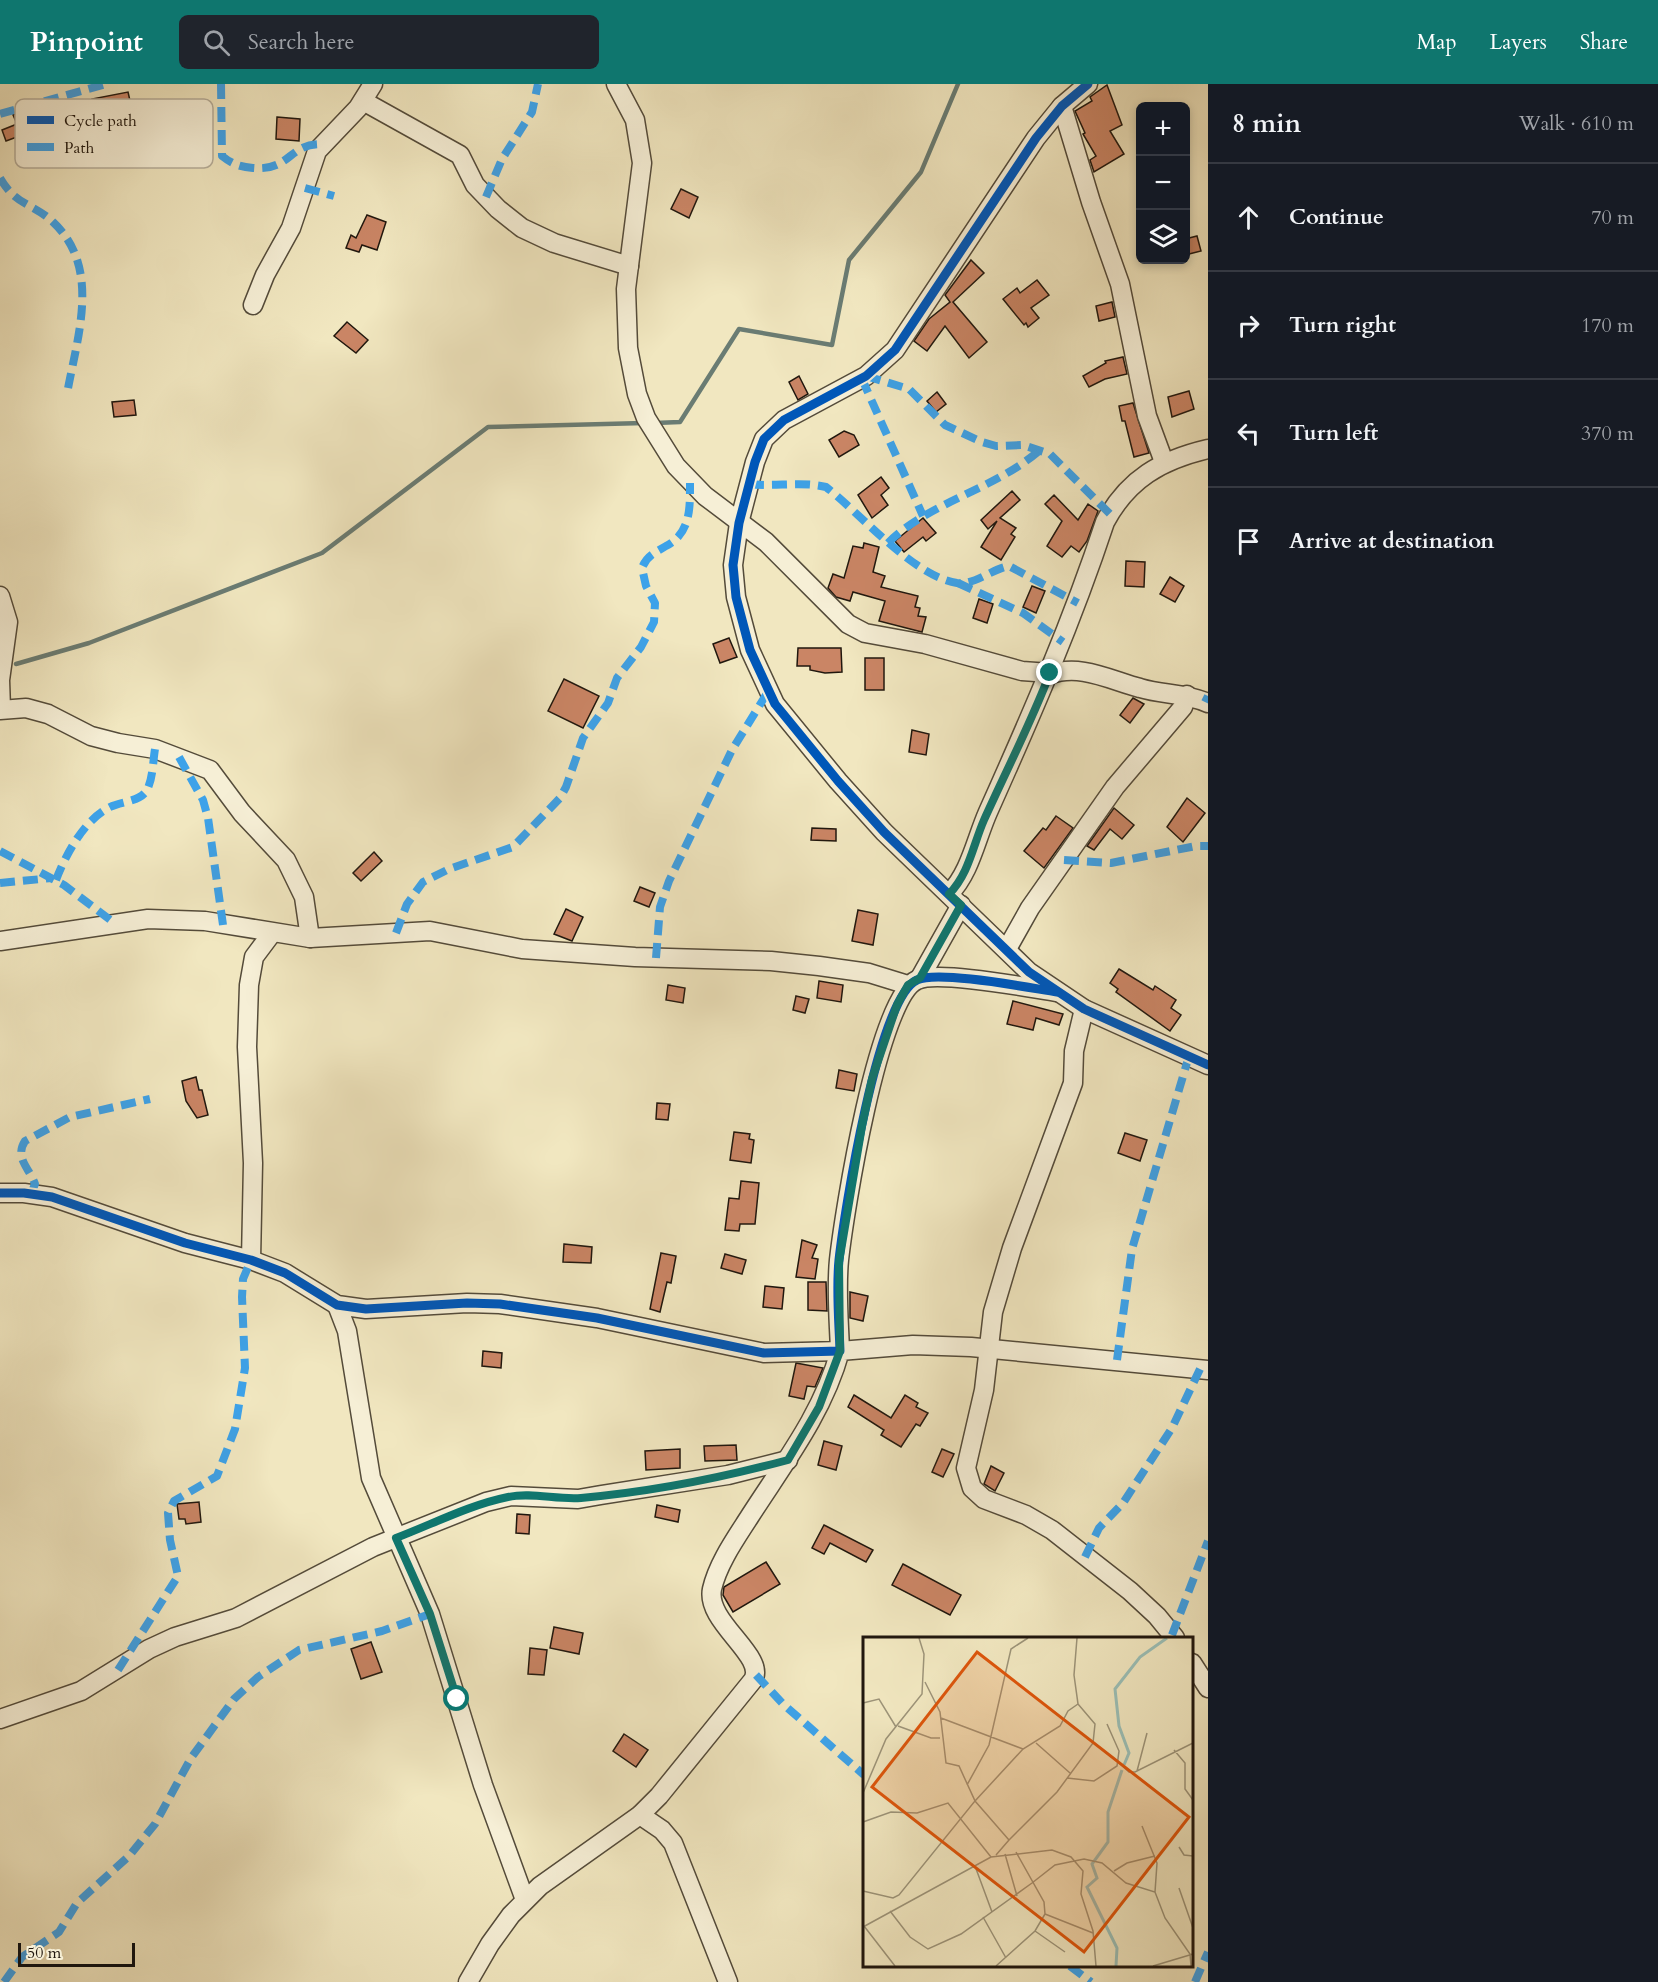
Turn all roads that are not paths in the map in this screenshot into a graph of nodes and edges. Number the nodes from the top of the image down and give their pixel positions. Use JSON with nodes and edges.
{"nodes":[{"id":1,"x":373,"y":84,"type":"edge"},
{"id":2,"x":616,"y":84,"type":"edge"},
{"id":3,"x":1088,"y":84,"type":"edge"},
{"id":4,"x":363,"y":101,"type":"junction"},
{"id":5,"x":1062,"y":106,"type":"junction"},
{"id":6,"x":629,"y":266,"type":"junction"},
{"id":7,"x":253,"y":305,"type":"dead end"},
{"id":8,"x":1208,"y":449,"type":"edge"},
{"id":9,"x":1164,"y":462,"type":"junction"},
{"id":10,"x":739,"y":523,"type":"junction"},
{"id":11,"x":0,"y":596,"type":"edge"},
{"id":12,"x":1049,"y":674,"type":"junction"},
{"id":13,"x":1187,"y":695,"type":"junction"},
{"id":14,"x":1208,"y":703,"type":"edge"},
{"id":15,"x":1,"y":709,"type":"edge"},
{"id":16,"x":955,"y":899,"type":"junction"},
{"id":17,"x":272,"y":933,"type":"junction"},
{"id":18,"x":310,"y":938,"type":"junction"},
{"id":19,"x":0,"y":941,"type":"edge"},
{"id":20,"x":1007,"y":948,"type":"junction"},
{"id":21,"x":914,"y":982,"type":"junction"},
{"id":22,"x":1057,"y":993,"type":"junction"},
{"id":23,"x":1084,"y":1009,"type":"junction"},
{"id":24,"x":1206,"y":1059,"type":"edge"},
{"id":25,"x":0,"y":1193,"type":"edge"},
{"id":26,"x":251,"y":1260,"type":"junction"},
{"id":27,"x":337,"y":1305,"type":"junction"},
{"id":28,"x":988,"y":1348,"type":"junction"},
{"id":29,"x":840,"y":1351,"type":"junction"},
{"id":30,"x":1208,"y":1370,"type":"edge"},
{"id":31,"x":788,"y":1460,"type":"junction"},
{"id":32,"x":396,"y":1538,"type":"junction"},
{"id":33,"x":1174,"y":1637,"type":"edge"},
{"id":34,"x":1193,"y":1666,"type":"edge"},
{"id":35,"x":1208,"y":1688,"type":"edge"},
{"id":36,"x":0,"y":1719,"type":"edge"},
{"id":37,"x":640,"y":1815,"type":"junction"},
{"id":38,"x":525,"y":1900,"type":"junction"},
{"id":39,"x":468,"y":1982,"type":"edge"},
{"id":40,"x":728,"y":1982,"type":"edge"}],
"edges":[{"from":1,"to":4,"type":"street"},
{"from":2,"to":6,"type":"street"},
{"from":3,"to":5,"type":"street"},
{"from":4,"to":6,"type":"street"},
{"from":4,"to":7,"type":"street"},
{"from":5,"to":9,"type":"street"},
{"from":5,"to":10,"type":"street"},
{"from":6,"to":10,"type":"street"},
{"from":8,"to":9,"type":"street"},
{"from":9,"to":12,"type":"street"},
{"from":10,"to":12,"type":"street"},
{"from":10,"to":16,"type":"street"},
{"from":11,"to":15,"type":"street"},
{"from":12,"to":13,"type":"street"},
{"from":12,"to":16,"type":"street"},
{"from":13,"to":14,"type":"street"},
{"from":13,"to":20,"type":"street"},
{"from":15,"to":18,"type":"street"},
{"from":16,"to":20,"type":"street"},
{"from":16,"to":21,"type":"street"},
{"from":17,"to":18,"type":"street"},
{"from":17,"to":19,"type":"street"},
{"from":17,"to":26,"type":"street"},
{"from":18,"to":21,"type":"street"},
{"from":20,"to":22,"type":"street"},
{"from":21,"to":22,"type":"street"},
{"from":21,"to":29,"type":"street"},
{"from":22,"to":23,"type":"street"},
{"from":23,"to":24,"type":"street"},
{"from":23,"to":28,"type":"street"},
{"from":25,"to":26,"type":"street"},
{"from":26,"to":27,"type":"street"},
{"from":27,"to":29,"type":"street"},
{"from":27,"to":32,"type":"street"},
{"from":28,"to":29,"type":"street"},
{"from":28,"to":30,"type":"street"},
{"from":28,"to":33,"type":"street"},
{"from":29,"to":31,"type":"street"},
{"from":31,"to":32,"type":"street"},
{"from":31,"to":37,"type":"street"},
{"from":32,"to":36,"type":"street"},
{"from":32,"to":38,"type":"street"},
{"from":34,"to":35,"type":"street"},
{"from":37,"to":38,"type":"street"},
{"from":37,"to":40,"type":"street"},
{"from":38,"to":39,"type":"street"}]}
